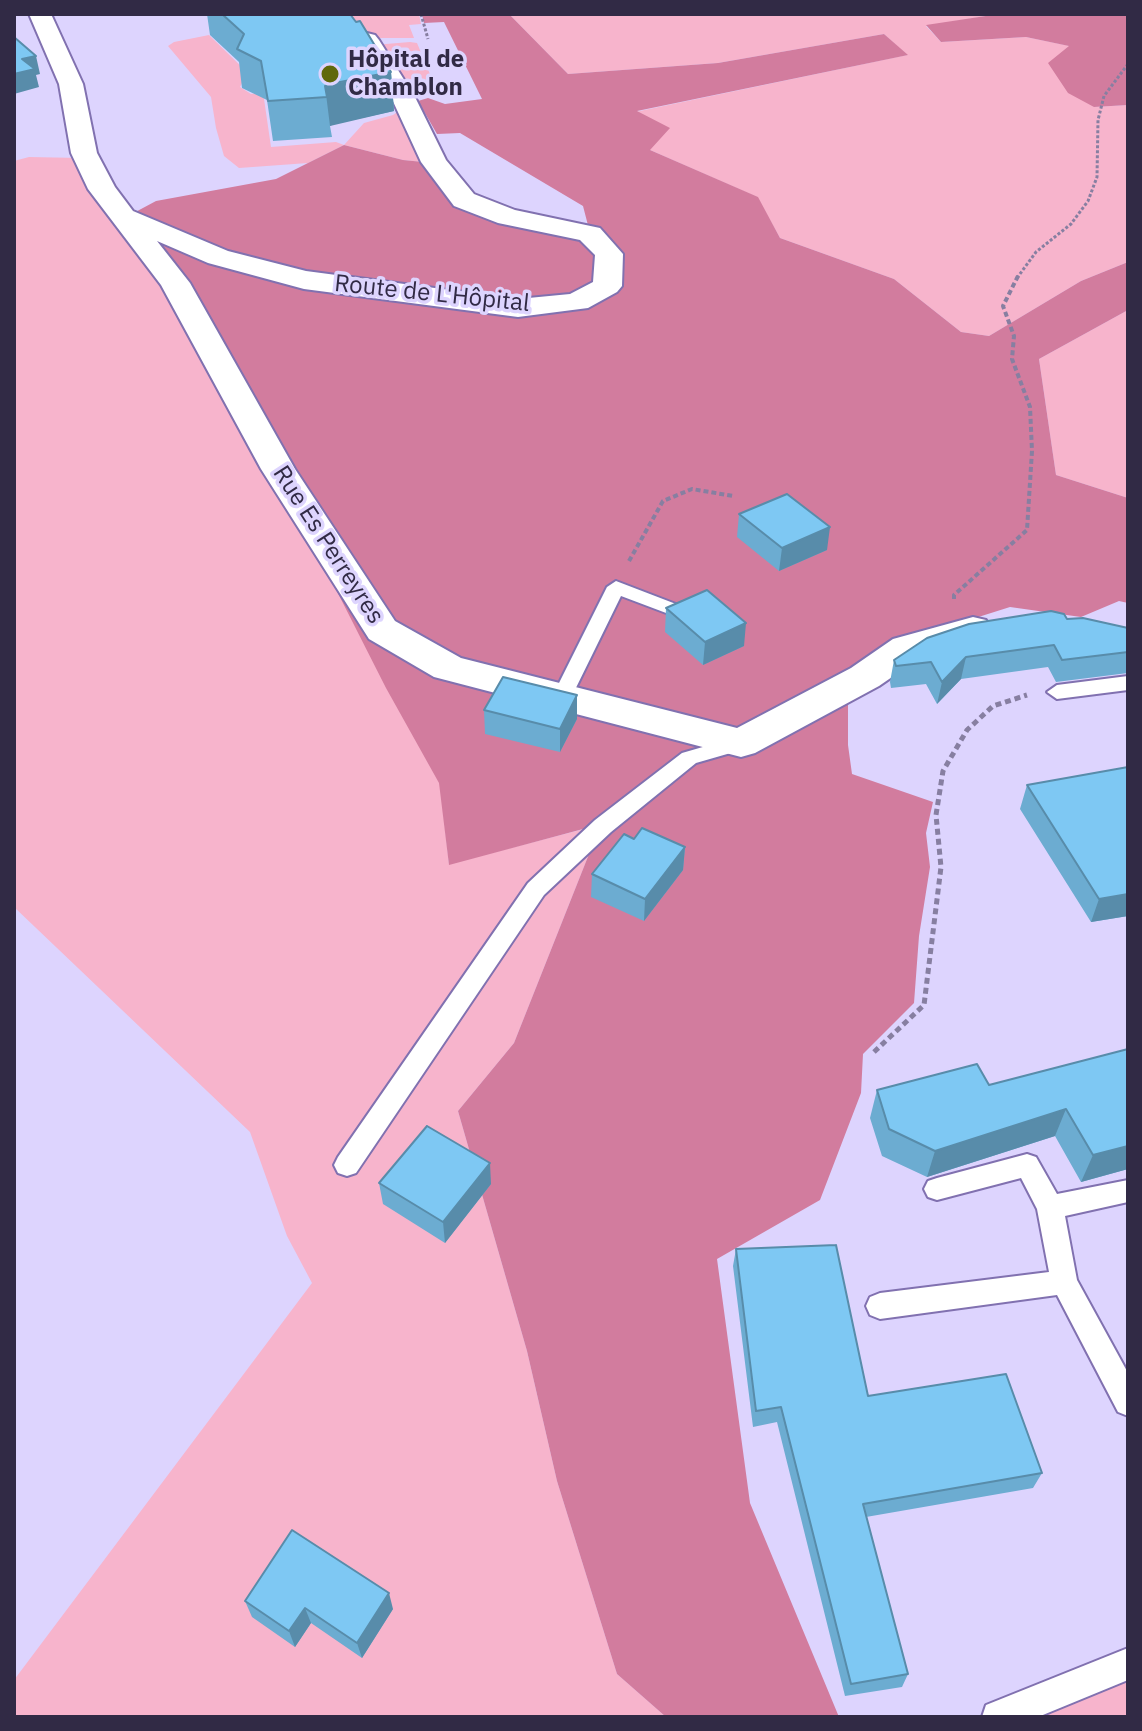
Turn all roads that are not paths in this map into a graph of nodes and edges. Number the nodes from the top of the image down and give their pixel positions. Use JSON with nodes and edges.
{"nodes":[{"id":1,"x":40,"y":14,"type":"edge"},
{"id":2,"x":367,"y":40,"type":"edge"},
{"id":3,"x":127,"y":217,"type":"junction"},
{"id":4,"x":682,"y":613,"type":"edge"},
{"id":5,"x":1002,"y":624,"type":"edge"},
{"id":6,"x":1128,"y":683,"type":"edge"},
{"id":7,"x":1057,"y":692,"type":"road end"},
{"id":8,"x":562,"y":697,"type":"junction"},
{"id":9,"x":741,"y":743,"type":"junction"},
{"id":10,"x":347,"y":1165,"type":"dead end"},
{"id":11,"x":937,"y":1189,"type":"dead end"},
{"id":12,"x":1128,"y":1191,"type":"edge"},
{"id":13,"x":1050,"y":1207,"type":"junction"},
{"id":14,"x":1064,"y":1282,"type":"junction"},
{"id":15,"x":880,"y":1306,"type":"dead end"},
{"id":16,"x":1128,"y":1402,"type":"edge"},
{"id":17,"x":1128,"y":1664,"type":"edge"},
{"id":18,"x":998,"y":1717,"type":"edge"}],
"edges":[{"from":1,"to":3,"type":"street","name":"Rue Es Perreyres"},
{"from":2,"to":3,"type":"street","name":"Route de L'Hôpital"},
{"from":3,"to":8,"type":"street","name":"Rue Es Perreyres"},
{"from":4,"to":8,"type":"lane"},
{"from":5,"to":9,"type":"street"},
{"from":6,"to":7,"type":"lane"},
{"from":8,"to":9,"type":"street","name":"Rue Es Perreyres"},
{"from":9,"to":10,"type":"lane"},
{"from":11,"to":13,"type":"lane"},
{"from":12,"to":13,"type":"lane"},
{"from":13,"to":14,"type":"lane"},
{"from":14,"to":15,"type":"lane"},
{"from":14,"to":16,"type":"lane"},
{"from":17,"to":18,"type":"lane"}]}
